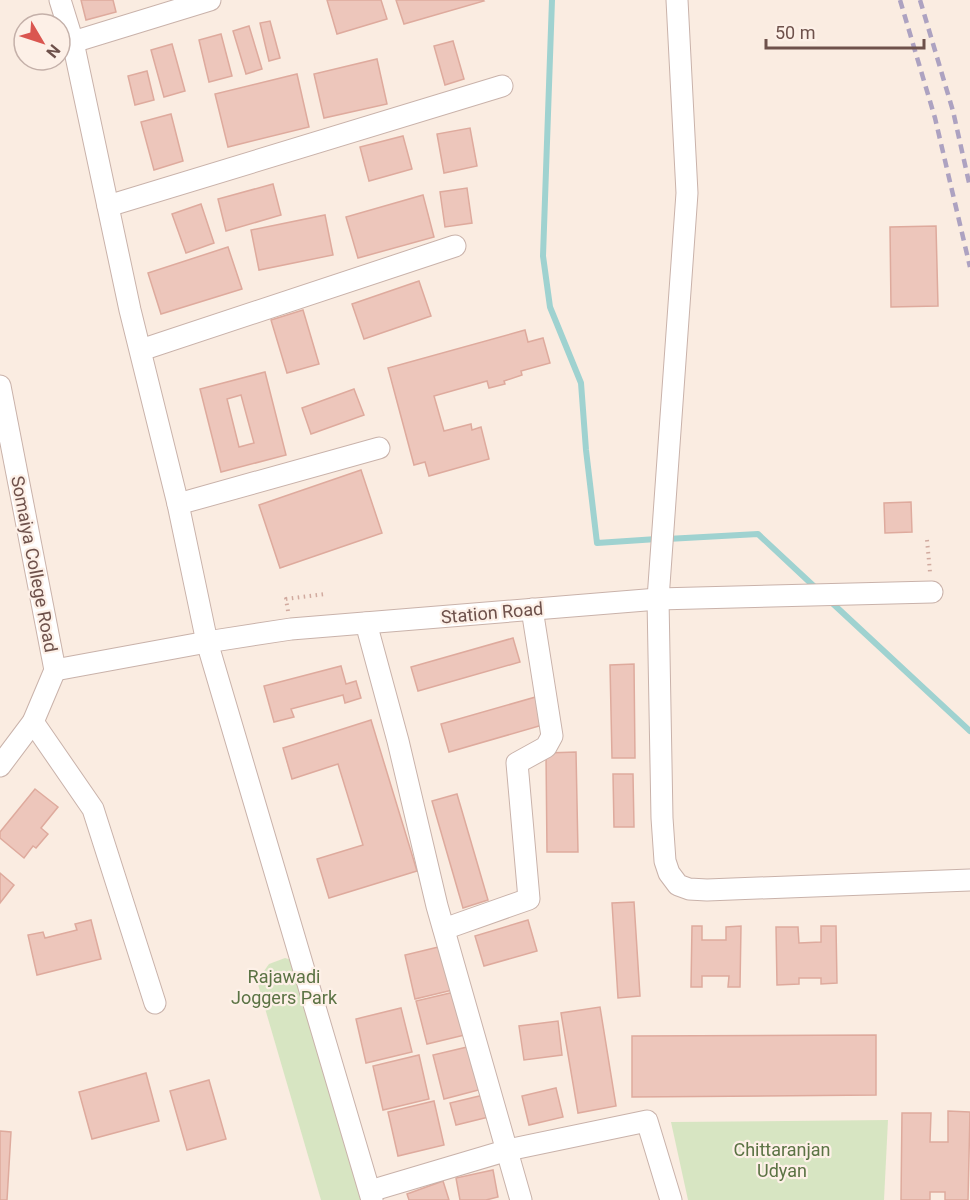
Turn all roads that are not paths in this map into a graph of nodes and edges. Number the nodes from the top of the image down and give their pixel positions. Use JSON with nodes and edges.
{"nodes":[{"id":1,"x":60,"y":0,"type":"edge"},
{"id":2,"x":210,"y":0,"type":"edge"},
{"id":3,"x":677,"y":0,"type":"edge"},
{"id":4,"x":73,"y":42,"type":"junction"},
{"id":5,"x":502,"y":86,"type":"dead end"},
{"id":6,"x":108,"y":206,"type":"junction"},
{"id":7,"x":454,"y":246,"type":"dead end"},
{"id":8,"x":141,"y":350,"type":"junction"},
{"id":9,"x":0,"y":386,"type":"edge"},
{"id":10,"x":380,"y":448,"type":"dead end"},
{"id":11,"x":178,"y":504,"type":"junction"},
{"id":12,"x":932,"y":592,"type":"road end"},
{"id":13,"x":658,"y":599,"type":"junction"},
{"id":14,"x":532,"y":609,"type":"junction"},
{"id":15,"x":366,"y":623,"type":"junction"},
{"id":16,"x":207,"y":642,"type":"junction"},
{"id":17,"x":55,"y":670,"type":"junction"},
{"id":18,"x":33,"y":722,"type":"junction"},
{"id":19,"x":0,"y":766,"type":"edge"},
{"id":20,"x":970,"y":880,"type":"edge"},
{"id":21,"x":444,"y":929,"type":"junction"},
{"id":22,"x":155,"y":1002,"type":"dead end"},
{"id":23,"x":508,"y":1150,"type":"junction"},
{"id":24,"x":371,"y":1196,"type":"edge"},
{"id":25,"x":521,"y":1200,"type":"edge"},
{"id":26,"x":671,"y":1200,"type":"edge"}],
"edges":[{"from":1,"to":4,"type":"street"},
{"from":2,"to":4,"type":"street"},
{"from":3,"to":13,"type":"street"},
{"from":4,"to":6,"type":"street"},
{"from":5,"to":6,"type":"street"},
{"from":6,"to":8,"type":"street"},
{"from":7,"to":8,"type":"street"},
{"from":8,"to":11,"type":"street"},
{"from":9,"to":17,"type":"street","name":"Somaiya College Road"},
{"from":10,"to":11,"type":"street"},
{"from":11,"to":16,"type":"street"},
{"from":12,"to":13,"type":"street","name":"Station Road"},
{"from":13,"to":14,"type":"street","name":"Station Road"},
{"from":13,"to":20,"type":"street"},
{"from":14,"to":15,"type":"street","name":"Station Road"},
{"from":14,"to":21,"type":"street"},
{"from":15,"to":16,"type":"street","name":"Station Road"},
{"from":15,"to":21,"type":"street"},
{"from":16,"to":17,"type":"street","name":"Station Road"},
{"from":16,"to":24,"type":"street"},
{"from":17,"to":18,"type":"street"},
{"from":18,"to":19,"type":"street"},
{"from":18,"to":22,"type":"street"},
{"from":21,"to":23,"type":"street"},
{"from":23,"to":24,"type":"street"},
{"from":23,"to":25,"type":"street"},
{"from":23,"to":26,"type":"street"}]}
